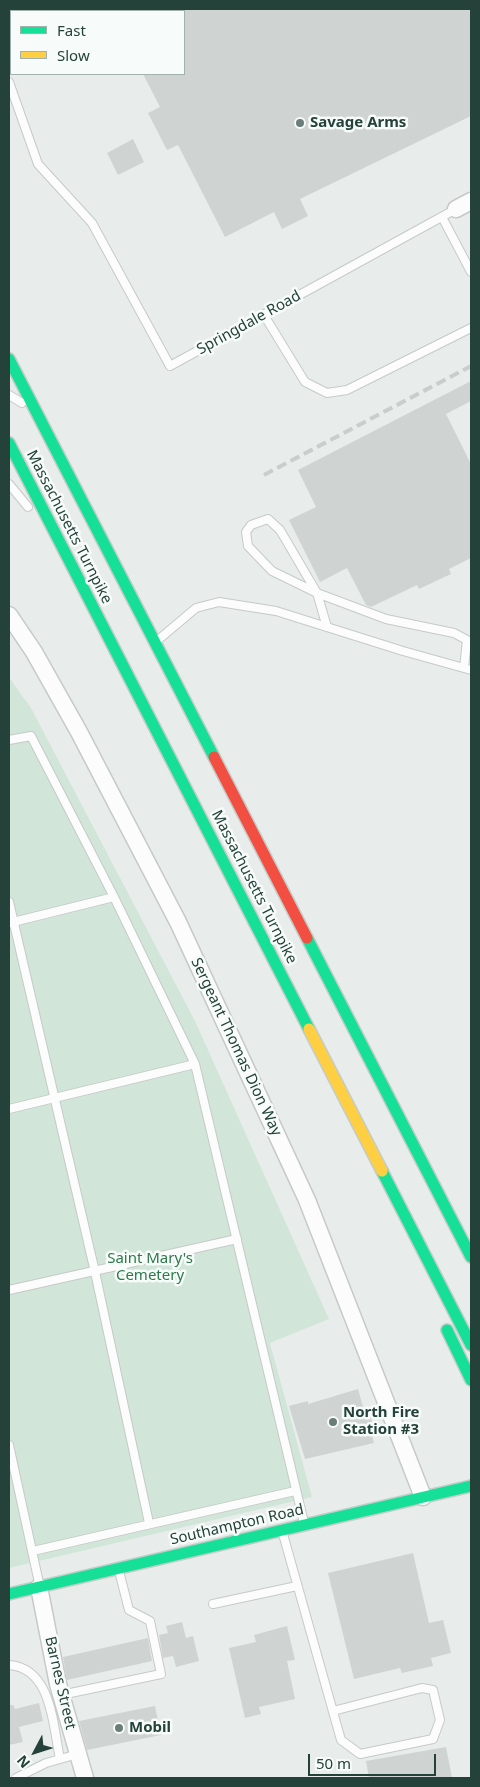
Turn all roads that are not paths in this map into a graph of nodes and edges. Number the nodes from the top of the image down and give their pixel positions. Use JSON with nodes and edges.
{"nodes":[{"id":1,"x":9,"y":82,"type":"edge"},
{"id":2,"x":471,"y":201,"type":"edge"},
{"id":3,"x":449,"y":213,"type":"junction"},
{"id":4,"x":471,"y":272,"type":"edge"},
{"id":5,"x":264,"y":314,"type":"junction"},
{"id":6,"x":471,"y":328,"type":"edge"},
{"id":7,"x":9,"y":359,"type":"edge"},
{"id":8,"x":9,"y":395,"type":"edge"},
{"id":9,"x":35,"y":410,"type":"junction"},
{"id":10,"x":9,"y":443,"type":"edge"},
{"id":11,"x":9,"y":484,"type":"edge"},
{"id":12,"x":31,"y":510,"type":"dead end"},
{"id":13,"x":37,"y":518,"type":"dead end"},
{"id":14,"x":62,"y":547,"type":"junction"},
{"id":15,"x":317,"y":593,"type":"junction"},
{"id":16,"x":9,"y":615,"type":"edge"},
{"id":17,"x":327,"y":627,"type":"junction"},
{"id":18,"x":154,"y":644,"type":"junction"},
{"id":19,"x":468,"y":669,"type":"edge"},
{"id":20,"x":9,"y":740,"type":"edge"},
{"id":21,"x":114,"y":897,"type":"junction"},
{"id":22,"x":9,"y":902,"type":"edge"},
{"id":23,"x":11,"y":922,"type":"edge"},
{"id":24,"x":195,"y":1064,"type":"junction"},
{"id":25,"x":54,"y":1098,"type":"junction"},
{"id":26,"x":347,"y":1102,"type":"junction"},
{"id":27,"x":9,"y":1109,"type":"edge"},
{"id":28,"x":402,"y":1236,"type":"dead end"},
{"id":29,"x":237,"y":1240,"type":"junction"},
{"id":30,"x":471,"y":1257,"type":"edge"},
{"id":31,"x":95,"y":1272,"type":"junction"},
{"id":32,"x":9,"y":1290,"type":"edge"},
{"id":33,"x":442,"y":1321,"type":"dead end"},
{"id":34,"x":471,"y":1345,"type":"edge"},
{"id":35,"x":471,"y":1380,"type":"edge"},
{"id":36,"x":9,"y":1445,"type":"edge"},
{"id":37,"x":471,"y":1486,"type":"edge"},
{"id":38,"x":294,"y":1491,"type":"junction"},
{"id":39,"x":423,"y":1497,"type":"junction"},
{"id":40,"x":149,"y":1523,"type":"junction"},
{"id":41,"x":304,"y":1524,"type":"junction"},
{"id":42,"x":282,"y":1530,"type":"junction"},
{"id":43,"x":33,"y":1551,"type":"junction"},
{"id":44,"x":118,"y":1568,"type":"junction"},
{"id":45,"x":297,"y":1586,"type":"junction"},
{"id":46,"x":40,"y":1587,"type":"junction"},
{"id":47,"x":9,"y":1594,"type":"edge"},
{"id":48,"x":213,"y":1604,"type":"dead end"},
{"id":49,"x":9,"y":1665,"type":"edge"},
{"id":50,"x":61,"y":1695,"type":"junction"},
{"id":51,"x":333,"y":1711,"type":"junction"},
{"id":52,"x":78,"y":1754,"type":"junction"},
{"id":53,"x":60,"y":1759,"type":"junction"},
{"id":54,"x":16,"y":1778,"type":"edge"},
{"id":55,"x":85,"y":1778,"type":"edge"}],
"edges":[{"from":1,"to":5,"type":"lane","name":"Springdale Road"},
{"from":2,"to":3,"type":"street","name":"Springdale Road"},
{"from":3,"to":4,"type":"lane"},
{"from":3,"to":5,"type":"lane","name":"Springdale Road"},
{"from":5,"to":6,"type":"lane"},
{"from":7,"to":9,"type":"main road","name":"Massachusetts Turnpike"},
{"from":8,"to":9,"type":"lane"},
{"from":9,"to":18,"type":"main road","name":"Massachusetts Turnpike"},
{"from":10,"to":14,"type":"main road","name":"Massachusetts Turnpike"},
{"from":11,"to":12,"type":"lane"},
{"from":13,"to":14,"type":"lane"},
{"from":14,"to":26,"type":"main road","name":"Massachusetts Turnpike"},
{"from":15,"to":15,"type":"lane"},
{"from":15,"to":17,"type":"lane"},
{"from":15,"to":19,"type":"lane"},
{"from":16,"to":39,"type":"street","name":"Sergeant Thomas Dion Way"},
{"from":17,"to":18,"type":"lane"},
{"from":17,"to":19,"type":"lane"},
{"from":18,"to":30,"type":"main road","name":"Massachusetts Turnpike"},
{"from":20,"to":21,"type":"lane"},
{"from":21,"to":23,"type":"lane"},
{"from":21,"to":24,"type":"lane"},
{"from":22,"to":23,"type":"lane"},
{"from":23,"to":25,"type":"lane"},
{"from":24,"to":25,"type":"lane"},
{"from":24,"to":29,"type":"lane"},
{"from":25,"to":27,"type":"lane"},
{"from":25,"to":31,"type":"lane"},
{"from":26,"to":28,"type":"main road"},
{"from":26,"to":34,"type":"main road","name":"Massachusetts Turnpike"},
{"from":29,"to":31,"type":"lane"},
{"from":29,"to":38,"type":"lane"},
{"from":31,"to":32,"type":"lane"},
{"from":31,"to":40,"type":"lane"},
{"from":33,"to":35,"type":"main road"},
{"from":36,"to":43,"type":"lane"},
{"from":37,"to":39,"type":"main road","name":"Southampton Road"},
{"from":38,"to":40,"type":"lane"},
{"from":38,"to":41,"type":"lane"},
{"from":39,"to":41,"type":"main road","name":"Southampton Road"},
{"from":40,"to":43,"type":"lane"},
{"from":41,"to":42,"type":"main road","name":"Southampton Road"},
{"from":42,"to":44,"type":"main road","name":"Southampton Road"},
{"from":42,"to":45,"type":"lane"},
{"from":43,"to":46,"type":"lane"},
{"from":44,"to":46,"type":"main road","name":"Southampton Road"},
{"from":44,"to":50,"type":"lane"},
{"from":45,"to":48,"type":"lane"},
{"from":45,"to":51,"type":"lane"},
{"from":46,"to":47,"type":"main road","name":"Southampton Road"},
{"from":46,"to":50,"type":"street","name":"Barnes Street"},
{"from":49,"to":53,"type":"lane"},
{"from":50,"to":52,"type":"street","name":"Barnes Street"},
{"from":51,"to":51,"type":"lane"},
{"from":52,"to":53,"type":"lane"},
{"from":52,"to":55,"type":"street","name":"Barnes Street"},
{"from":53,"to":54,"type":"lane"}]}
